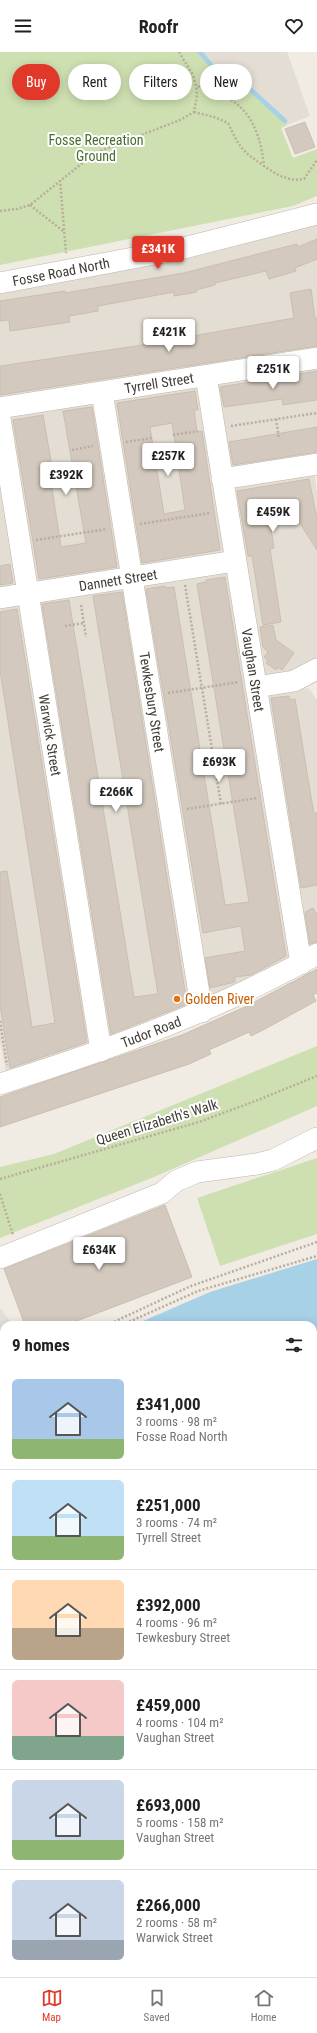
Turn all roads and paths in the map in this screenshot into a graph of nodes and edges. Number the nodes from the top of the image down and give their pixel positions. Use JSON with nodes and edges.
{"nodes":[{"id":1,"x":179,"y":52,"type":"edge"},
{"id":2,"x":196,"y":86,"type":"junction"},
{"id":3,"x":194,"y":112,"type":"junction"},
{"id":4,"x":317,"y":160,"type":"edge"},
{"id":5,"x":264,"y":166,"type":"junction"},
{"id":6,"x":60,"y":180,"type":"junction"},
{"id":7,"x":30,"y":205,"type":"junction"},
{"id":8,"x":0,"y":211,"type":"edge"},
{"id":9,"x":314,"y":213,"type":"edge"},
{"id":10,"x":63,"y":231,"type":"junction"},
{"id":11,"x":68,"y":271,"type":"junction"},
{"id":12,"x":0,"y":283,"type":"edge"},
{"id":13,"x":317,"y":358,"type":"edge"},
{"id":14,"x":206,"y":376,"type":"junction"},
{"id":15,"x":102,"y":392,"type":"junction"},
{"id":16,"x":0,"y":408,"type":"edge"},
{"id":17,"x":317,"y":413,"type":"edge"},
{"id":18,"x":0,"y":418,"type":"edge"},
{"id":19,"x":276,"y":420,"type":"junction"},
{"id":20,"x":227,"y":427,"type":"dead end"},
{"id":21,"x":203,"y":430,"type":"dead end"},
{"id":22,"x":173,"y":435,"type":"dead end"},
{"id":23,"x":152,"y":438,"type":"dead end"},
{"id":24,"x":279,"y":439,"type":"dead end"},
{"id":25,"x":120,"y":443,"type":"dead end"},
{"id":26,"x":97,"y":446,"type":"dead end"},
{"id":27,"x":72,"y":450,"type":"dead end"},
{"id":28,"x":317,"y":464,"type":"edge"},
{"id":29,"x":222,"y":479,"type":"junction"},
{"id":30,"x":214,"y":512,"type":"dead end"},
{"id":31,"x":136,"y":524,"type":"dead end"},
{"id":32,"x":111,"y":528,"type":"dead end"},
{"id":33,"x":33,"y":541,"type":"dead end"},
{"id":34,"x":235,"y":561,"type":"junction"},
{"id":35,"x":132,"y":578,"type":"junction"},
{"id":36,"x":184,"y":579,"type":"dead end"},
{"id":37,"x":28,"y":594,"type":"junction"},
{"id":38,"x":0,"y":598,"type":"edge"},
{"id":39,"x":81,"y":605,"type":"dead end"},
{"id":40,"x":84,"y":623,"type":"junction"},
{"id":41,"x":65,"y":626,"type":"dead end"},
{"id":42,"x":86,"y":637,"type":"dead end"},
{"id":43,"x":315,"y":676,"type":"edge"},
{"id":44,"x":250,"y":684,"type":"junction"},
{"id":45,"x":202,"y":688,"type":"junction"},
{"id":46,"x":163,"y":694,"type":"dead end"},
{"id":47,"x":264,"y":797,"type":"dead end"},
{"id":48,"x":221,"y":804,"type":"junction"},
{"id":49,"x":182,"y":810,"type":"dead end"},
{"id":50,"x":309,"y":959,"type":"edge"},
{"id":51,"x":202,"y":1012,"type":"junction"},
{"id":52,"x":0,"y":1021,"type":"edge"},
{"id":53,"x":101,"y":1051,"type":"junction"},
{"id":54,"x":4,"y":1076,"type":"edge"},
{"id":55,"x":317,"y":1076,"type":"edge"},
{"id":56,"x":317,"y":1138,"type":"edge"},
{"id":57,"x":0,"y":1179,"type":"edge"},
{"id":58,"x":0,"y":1194,"type":"edge"},
{"id":59,"x":317,"y":1242,"type":"edge"},
{"id":60,"x":9,"y":1254,"type":"edge"},
{"id":61,"x":317,"y":1256,"type":"edge"},
{"id":62,"x":116,"y":1321,"type":"edge"},
{"id":63,"x":131,"y":1321,"type":"edge"}],
"edges":[{"from":1,"to":2,"type":"path"},
{"from":2,"to":3,"type":"path"},
{"from":2,"to":5,"type":"path"},
{"from":3,"to":5,"type":"path"},
{"from":3,"to":6,"type":"path"},
{"from":4,"to":5,"type":"path"},
{"from":6,"to":7,"type":"path"},
{"from":6,"to":10,"type":"path"},
{"from":7,"to":8,"type":"path"},
{"from":7,"to":10,"type":"path"},
{"from":9,"to":11,"type":"street","name":"Fosse Road North"},
{"from":10,"to":11,"type":"path"},
{"from":11,"to":12,"type":"street","name":"Fosse Road North"},
{"from":13,"to":14,"type":"street","name":"Tyrrell Street"},
{"from":14,"to":15,"type":"street","name":"Tyrrell Street"},
{"from":14,"to":29,"type":"street","name":"Vaughan Street"},
{"from":15,"to":16,"type":"street","name":"Tyrrell Street"},
{"from":15,"to":35,"type":"street","name":"Tewkesbury Street"},
{"from":17,"to":19,"type":"path"},
{"from":18,"to":37,"type":"street","name":"Warwick Street"},
{"from":19,"to":20,"type":"path"},
{"from":19,"to":24,"type":"path"},
{"from":21,"to":22,"type":"path"},
{"from":23,"to":25,"type":"path"},
{"from":26,"to":27,"type":"path"},
{"from":28,"to":29,"type":"street"},
{"from":29,"to":34,"type":"street","name":"Vaughan Street"},
{"from":30,"to":31,"type":"path"},
{"from":32,"to":33,"type":"path"},
{"from":34,"to":35,"type":"street","name":"Dannett Street"},
{"from":34,"to":44,"type":"street","name":"Vaughan Street"},
{"from":35,"to":37,"type":"street","name":"Dannett Street"},
{"from":35,"to":51,"type":"street","name":"Tewkesbury Street"},
{"from":36,"to":45,"type":"path"},
{"from":37,"to":38,"type":"street","name":"Dannett Street"},
{"from":37,"to":53,"type":"street","name":"Warwick Street"},
{"from":39,"to":40,"type":"path"},
{"from":40,"to":41,"type":"path"},
{"from":40,"to":42,"type":"path"},
{"from":43,"to":44,"type":"street"},
{"from":44,"to":45,"type":"path"},
{"from":44,"to":50,"type":"street","name":"Vaughan Street"},
{"from":45,"to":46,"type":"path"},
{"from":45,"to":48,"type":"path"},
{"from":47,"to":48,"type":"path"},
{"from":48,"to":49,"type":"path"},
{"from":50,"to":51,"type":"street","name":"Tudor Road"},
{"from":51,"to":53,"type":"street","name":"Tudor Road"},
{"from":52,"to":54,"type":"path"},
{"from":53,"to":54,"type":"street","name":"Tudor Road"},
{"from":55,"to":57,"type":"path","name":"Queen Elizabeth's Walk"},
{"from":56,"to":60,"type":"street"},
{"from":58,"to":60,"type":"path"},
{"from":59,"to":62,"type":"path"},
{"from":61,"to":63,"type":"path"}]}
